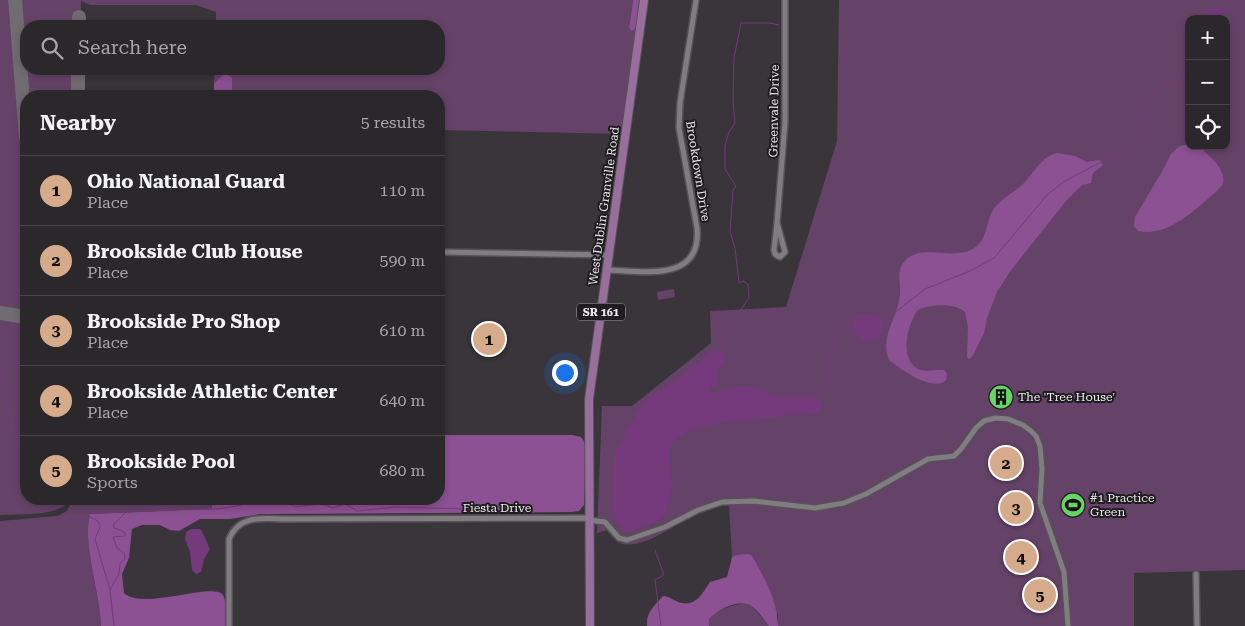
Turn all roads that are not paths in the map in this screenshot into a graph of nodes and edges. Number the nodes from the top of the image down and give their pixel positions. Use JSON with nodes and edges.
{"nodes":[{"id":1,"x":644,"y":0,"type":"edge"},
{"id":2,"x":696,"y":0,"type":"edge"},
{"id":3,"x":785,"y":0,"type":"edge"},
{"id":4,"x":777,"y":223,"type":"junction"},
{"id":5,"x":445,"y":252,"type":"edge"},
{"id":6,"x":609,"y":255,"type":"junction"},
{"id":7,"x":607,"y":270,"type":"junction"},
{"id":8,"x":589,"y":519,"type":"junction"},
{"id":9,"x":1196,"y":574,"type":"dead end"},
{"id":10,"x":229,"y":626,"type":"edge"},
{"id":11,"x":590,"y":626,"type":"edge"},
{"id":12,"x":1068,"y":626,"type":"edge"},
{"id":13,"x":1197,"y":626,"type":"edge"}],
"edges":[{"from":1,"to":6,"type":"main road","name":"West Dublin Granville Road","number":"SR 161"},
{"from":2,"to":7,"type":"street","name":"Brookdown Drive"},
{"from":3,"to":4,"type":"street","name":"Greenvale Drive"},
{"from":4,"to":4,"type":"street","name":"Greenvale Drive"},
{"from":5,"to":6,"type":"street"},
{"from":6,"to":7,"type":"main road","name":"West Dublin Granville Road","number":"SR 161"},
{"from":7,"to":8,"type":"main road","name":"West Dublin Granville Road","number":"SR 161"},
{"from":8,"to":10,"type":"street","name":"Fiesta Drive"},
{"from":8,"to":11,"type":"main road","name":"West Dublin Granville Road","number":"SR 161"},
{"from":8,"to":12,"type":"street"},
{"from":9,"to":13,"type":"street"}]}
